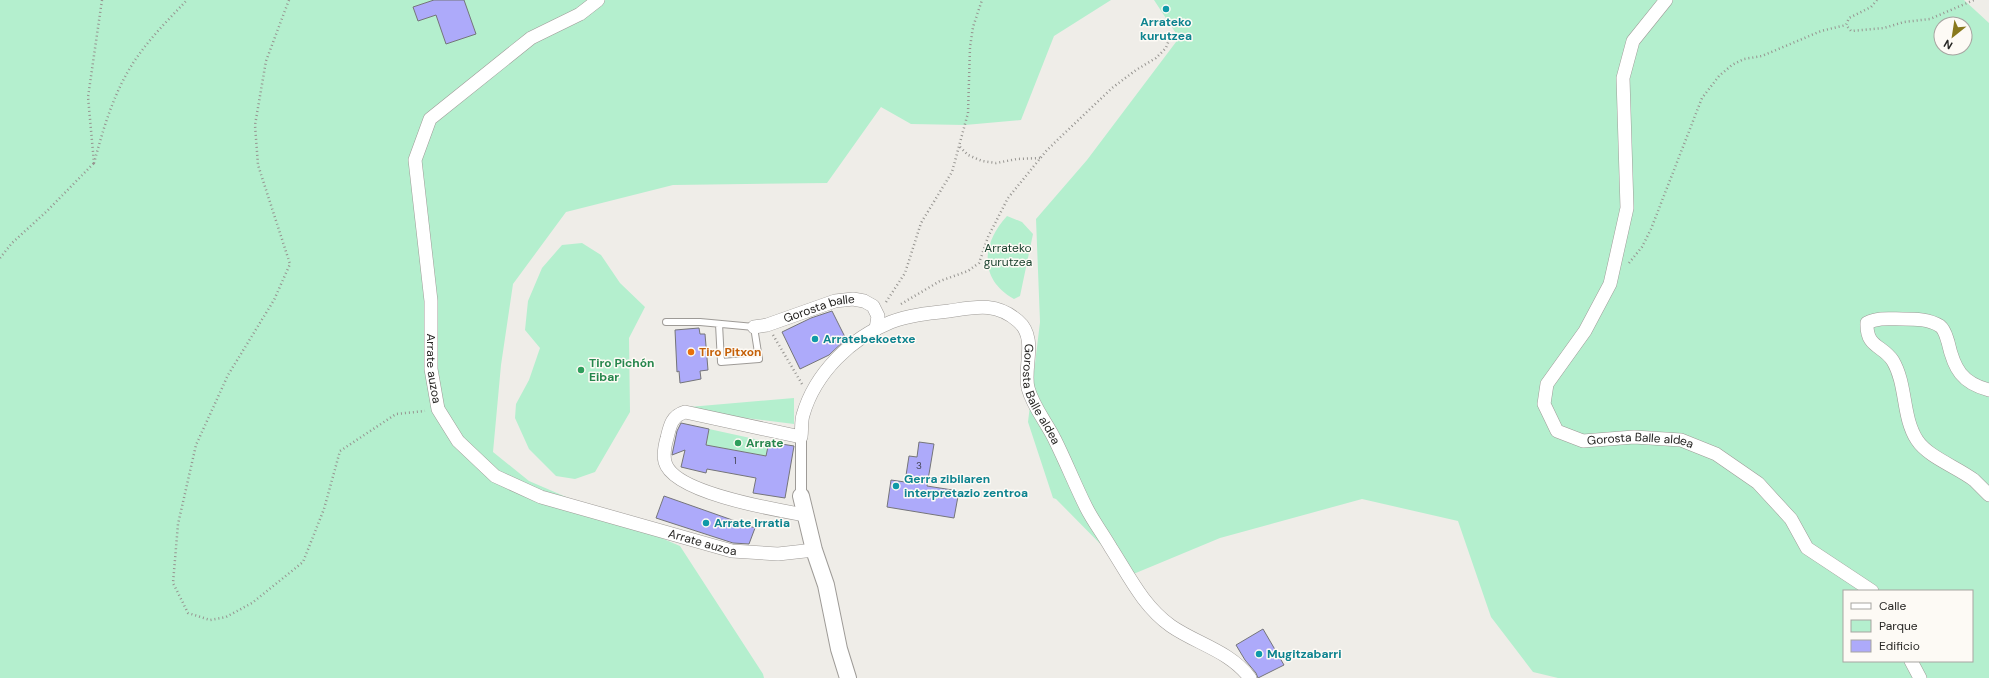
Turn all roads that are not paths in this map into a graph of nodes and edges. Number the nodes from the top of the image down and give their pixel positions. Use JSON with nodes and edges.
{"nodes":[{"id":1,"x":598,"y":0,"type":"edge"},
{"id":2,"x":1666,"y":0,"type":"edge"},
{"id":3,"x":666,"y":322,"type":"dead end"},
{"id":4,"x":877,"y":323,"type":"junction"},
{"id":5,"x":719,"y":324,"type":"junction"},
{"id":6,"x":761,"y":326,"type":"junction"},
{"id":7,"x":1989,"y":390,"type":"edge"},
{"id":8,"x":801,"y":437,"type":"junction"},
{"id":9,"x":1989,"y":495,"type":"edge"},
{"id":10,"x":801,"y":496,"type":"joint"},
{"id":11,"x":805,"y":515,"type":"junction"},
{"id":12,"x":814,"y":550,"type":"junction"},
{"id":13,"x":1870,"y":590,"type":"edge"},
{"id":14,"x":1912,"y":662,"type":"edge"},
{"id":15,"x":848,"y":678,"type":"edge"},
{"id":16,"x":1250,"y":678,"type":"edge"},
{"id":17,"x":1920,"y":678,"type":"edge"}],
"edges":[{"from":1,"to":12,"type":"street","name":"Arrate auzoa"},
{"from":2,"to":13,"type":"street","name":"Gorosta Balle aldea"},
{"from":3,"to":5,"type":"lane"},
{"from":4,"to":6,"type":"street","name":"Gorosta balle"},
{"from":4,"to":8,"type":"street","name":"Gorosta Balle aldea"},
{"from":4,"to":16,"type":"street","name":"Gorosta Balle aldea"},
{"from":5,"to":6,"type":"lane"},
{"from":5,"to":6,"type":"lane"},
{"from":7,"to":9,"type":"street"},
{"from":8,"to":10,"type":"street"},
{"from":8,"to":11,"type":"street"},
{"from":10,"to":11,"type":"street"},
{"from":11,"to":12,"type":"street"},
{"from":12,"to":15,"type":"street"},
{"from":14,"to":17,"type":"street"}]}
